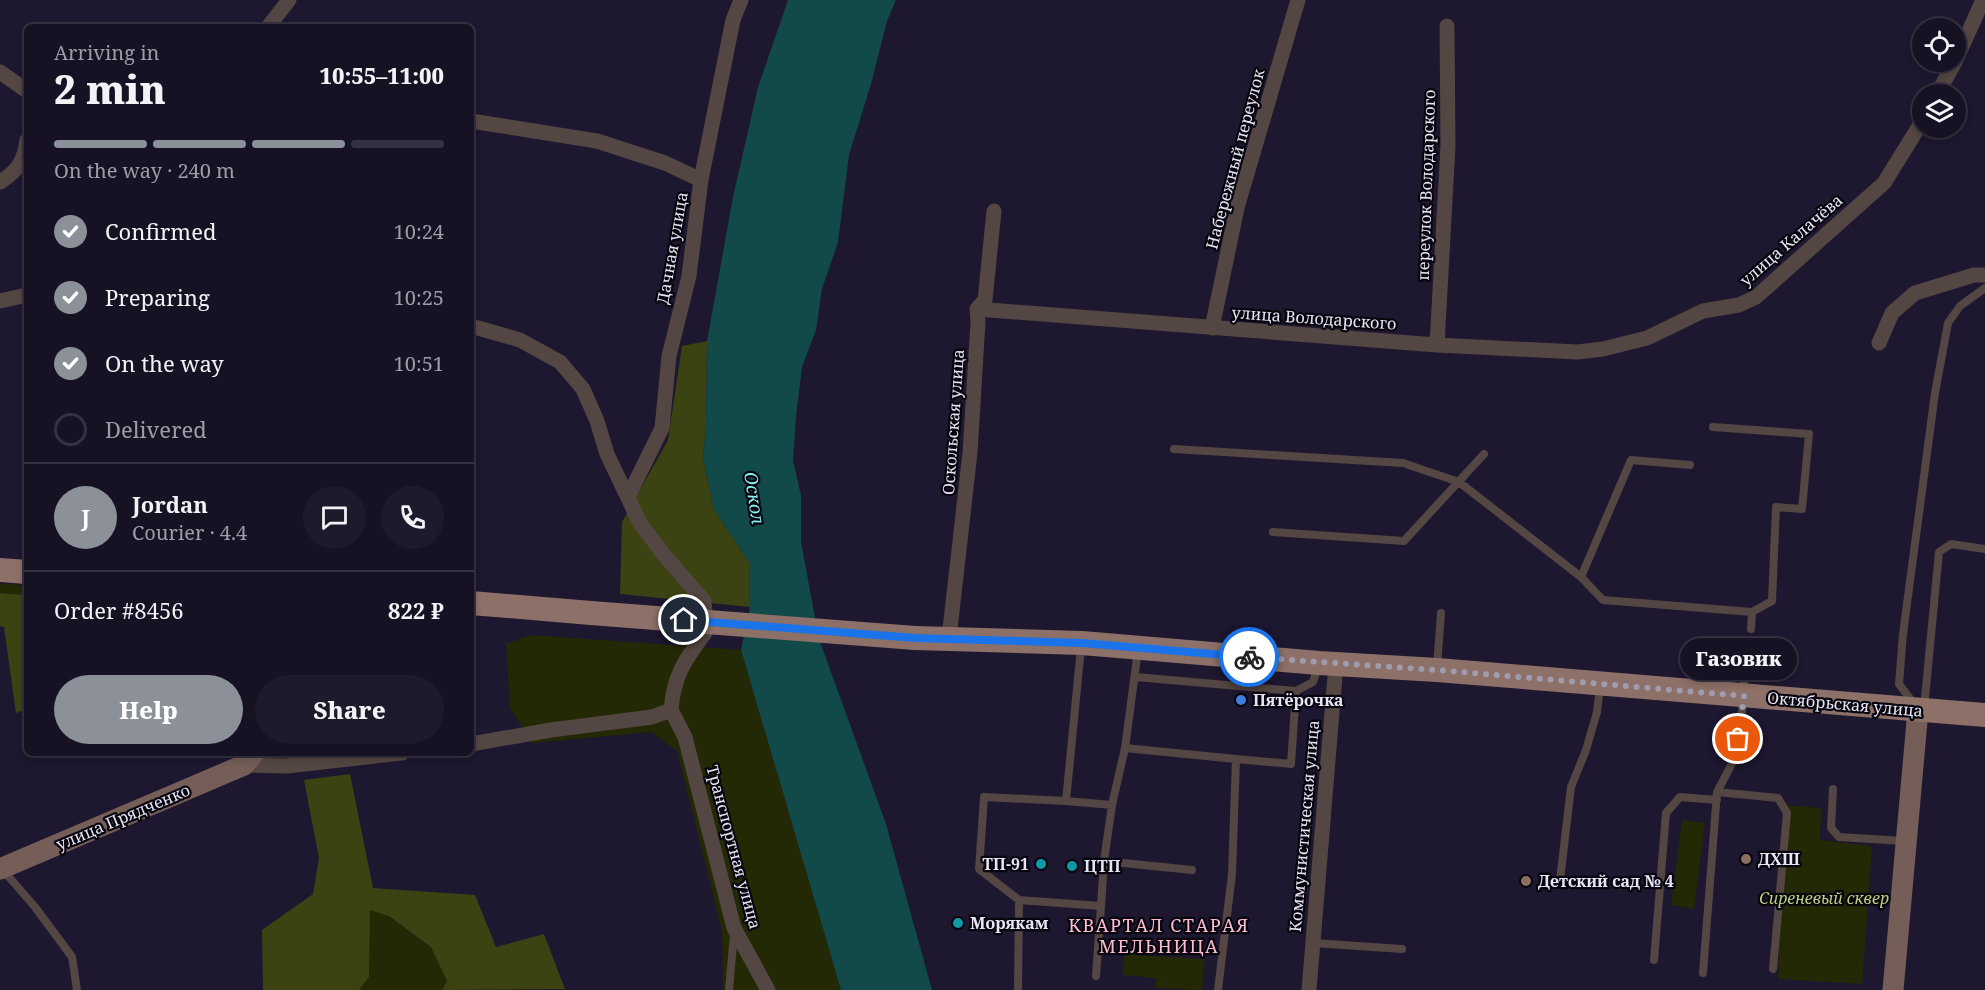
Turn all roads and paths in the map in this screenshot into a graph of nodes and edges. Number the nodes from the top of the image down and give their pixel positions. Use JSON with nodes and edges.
{"nodes":[{"id":1,"x":289,"y":0,"type":"edge"},
{"id":2,"x":741,"y":0,"type":"edge"},
{"id":3,"x":1298,"y":0,"type":"edge"},
{"id":4,"x":1983,"y":0,"type":"edge"},
{"id":5,"x":270,"y":24,"type":"edge"},
{"id":6,"x":1447,"y":26,"type":"dead end"},
{"id":7,"x":1966,"y":38,"type":"edge"},
{"id":8,"x":0,"y":72,"type":"edge"},
{"id":9,"x":24,"y":89,"type":"edge"},
{"id":10,"x":474,"y":121,"type":"edge"},
{"id":11,"x":1912,"y":138,"type":"edge"},
{"id":12,"x":24,"y":155,"type":"edge"},
{"id":13,"x":701,"y":180,"type":"junction"},
{"id":14,"x":0,"y":182,"type":"edge"},
{"id":15,"x":994,"y":211,"type":"dead end"},
{"id":16,"x":1985,"y":275,"type":"edge"},
{"id":17,"x":1985,"y":288,"type":"edge"},
{"id":18,"x":24,"y":296,"type":"edge"},
{"id":19,"x":0,"y":300,"type":"edge"},
{"id":20,"x":977,"y":309,"type":"junction"},
{"id":21,"x":474,"y":327,"type":"edge"},
{"id":22,"x":1212,"y":328,"type":"junction"},
{"id":23,"x":1647,"y":338,"type":"joint"},
{"id":24,"x":1880,"y":344,"type":"dead end"},
{"id":25,"x":1437,"y":345,"type":"junction"},
{"id":26,"x":1713,"y":427,"type":"dead end"},
{"id":27,"x":1174,"y":449,"type":"dead end"},
{"id":28,"x":1484,"y":454,"type":"dead end"},
{"id":29,"x":1690,"y":465,"type":"dead end"},
{"id":30,"x":1459,"y":482,"type":"junction"},
{"id":31,"x":628,"y":497,"type":"junction"},
{"id":32,"x":1273,"y":532,"type":"dead end"},
{"id":33,"x":1985,"y":549,"type":"edge"},
{"id":34,"x":0,"y":570,"type":"edge"},
{"id":35,"x":24,"y":572,"type":"edge"},
{"id":36,"x":1581,"y":577,"type":"junction"},
{"id":37,"x":474,"y":603,"type":"edge"},
{"id":38,"x":1752,"y":612,"type":"junction"},
{"id":39,"x":1441,"y":613,"type":"dead end"},
{"id":40,"x":1751,"y":629,"type":"dead end"},
{"id":41,"x":949,"y":638,"type":"junction"},
{"id":42,"x":1082,"y":643,"type":"junction"},
{"id":43,"x":1138,"y":648,"type":"junction"},
{"id":44,"x":1750,"y":650,"type":"dead end"},
{"id":45,"x":1327,"y":664,"type":"junction"},
{"id":46,"x":1437,"y":670,"type":"junction"},
{"id":47,"x":1136,"y":677,"type":"junction"},
{"id":48,"x":1600,"y":684,"type":"junction"},
{"id":49,"x":1296,"y":691,"type":"junction"},
{"id":50,"x":1744,"y":696,"type":"junction"},
{"id":51,"x":671,"y":710,"type":"junction"},
{"id":52,"x":1921,"y":711,"type":"junction"},
{"id":53,"x":1985,"y":715,"type":"edge"},
{"id":54,"x":474,"y":743,"type":"edge"},
{"id":55,"x":1125,"y":748,"type":"junction"},
{"id":56,"x":375,"y":756,"type":"edge"},
{"id":57,"x":249,"y":759,"type":"edge"},
{"id":58,"x":1236,"y":759,"type":"junction"},
{"id":59,"x":1833,"y":789,"type":"dead end"},
{"id":60,"x":1717,"y":796,"type":"junction"},
{"id":61,"x":1066,"y":801,"type":"junction"},
{"id":62,"x":1112,"y":805,"type":"junction"},
{"id":63,"x":1906,"y":841,"type":"junction"},
{"id":64,"x":1104,"y":861,"type":"junction"},
{"id":65,"x":1,"y":869,"type":"edge"},
{"id":66,"x":1192,"y":870,"type":"dead end"},
{"id":67,"x":1560,"y":880,"type":"dead end"},
{"id":68,"x":1019,"y":900,"type":"junction"},
{"id":69,"x":1101,"y":906,"type":"junction"},
{"id":70,"x":734,"y":928,"type":"junction"},
{"id":71,"x":1313,"y":943,"type":"junction"},
{"id":72,"x":1402,"y":949,"type":"dead end"},
{"id":73,"x":1654,"y":960,"type":"dead end"},
{"id":74,"x":1773,"y":969,"type":"dead end"},
{"id":75,"x":1703,"y":973,"type":"dead end"},
{"id":76,"x":1096,"y":976,"type":"dead end"},
{"id":77,"x":77,"y":990,"type":"edge"},
{"id":78,"x":729,"y":990,"type":"edge"},
{"id":79,"x":768,"y":990,"type":"edge"},
{"id":80,"x":1018,"y":990,"type":"edge"},
{"id":81,"x":1218,"y":990,"type":"edge"},
{"id":82,"x":1309,"y":990,"type":"edge"},
{"id":83,"x":1893,"y":990,"type":"edge"}],
"edges":[{"from":1,"to":5,"type":"street"},
{"from":2,"to":13,"type":"street","name":"Дачная улица"},
{"from":3,"to":22,"type":"street","name":"Набережный переулок"},
{"from":4,"to":7,"type":"street"},
{"from":6,"to":25,"type":"street","name":"переулок Володарского"},
{"from":8,"to":9,"type":"street"},
{"from":10,"to":13,"type":"street"},
{"from":11,"to":23,"type":"street","name":"улица Калачёва"},
{"from":12,"to":14,"type":"street"},
{"from":13,"to":31,"type":"street","name":"Дачная улица"},
{"from":15,"to":20,"type":"street","name":"Оскольская улица"},
{"from":16,"to":24,"type":"street"},
{"from":17,"to":52,"type":"lane"},
{"from":18,"to":19,"type":"street"},
{"from":20,"to":22,"type":"street","name":"улица Володарского"},
{"from":20,"to":41,"type":"street","name":"Оскольская улица"},
{"from":21,"to":31,"type":"street"},
{"from":22,"to":25,"type":"street","name":"улица Володарского"},
{"from":23,"to":25,"type":"street","name":"улица Володарского"},
{"from":26,"to":38,"type":"lane"},
{"from":27,"to":30,"type":"lane"},
{"from":28,"to":30,"type":"lane"},
{"from":29,"to":36,"type":"lane"},
{"from":30,"to":32,"type":"lane"},
{"from":30,"to":36,"type":"lane"},
{"from":31,"to":51,"type":"street"},
{"from":33,"to":52,"type":"lane"},
{"from":34,"to":35,"type":"main road"},
{"from":36,"to":38,"type":"lane"},
{"from":37,"to":41,"type":"main road","name":"Октябрьская улица","bridge":true},
{"from":38,"to":40,"type":"lane"},
{"from":39,"to":46,"type":"lane"},
{"from":41,"to":42,"type":"main road","name":"Октябрьская улица"},
{"from":42,"to":43,"type":"main road","name":"Октябрьская улица"},
{"from":42,"to":61,"type":"lane"},
{"from":43,"to":45,"type":"main road","name":"Октябрьская улица"},
{"from":43,"to":47,"type":"lane"},
{"from":44,"to":50,"type":"lane"},
{"from":45,"to":46,"type":"main road","name":"Октябрьская улица"},
{"from":45,"to":49,"type":"lane"},
{"from":45,"to":71,"type":"street","name":"Коммунистическая улица"},
{"from":46,"to":48,"type":"main road","name":"Октябрьская улица"},
{"from":47,"to":49,"type":"lane"},
{"from":47,"to":55,"type":"lane"},
{"from":48,"to":50,"type":"main road","name":"Октябрьская улица"},
{"from":48,"to":67,"type":"lane"},
{"from":49,"to":58,"type":"lane"},
{"from":50,"to":52,"type":"main road","name":"Октябрьская улица"},
{"from":50,"to":60,"type":"lane"},
{"from":51,"to":54,"type":"street"},
{"from":51,"to":70,"type":"street","name":"Транспортная улица"},
{"from":52,"to":53,"type":"main road","name":"Октябрьская улица"},
{"from":52,"to":63,"type":"main road"},
{"from":55,"to":58,"type":"lane"},
{"from":55,"to":62,"type":"lane"},
{"from":56,"to":57,"type":"street","name":"улица Прядченко"},
{"from":57,"to":65,"type":"main road","name":"улица Прядченко"},
{"from":58,"to":81,"type":"lane"},
{"from":59,"to":63,"type":"lane"},
{"from":60,"to":73,"type":"lane"},
{"from":60,"to":74,"type":"lane"},
{"from":60,"to":75,"type":"lane"},
{"from":61,"to":62,"type":"lane"},
{"from":61,"to":68,"type":"lane"},
{"from":62,"to":64,"type":"lane"},
{"from":63,"to":83,"type":"main road"},
{"from":64,"to":66,"type":"lane"},
{"from":64,"to":69,"type":"lane"},
{"from":65,"to":77,"type":"lane"},
{"from":68,"to":69,"type":"lane"},
{"from":68,"to":80,"type":"lane"},
{"from":69,"to":76,"type":"lane"},
{"from":70,"to":78,"type":"lane"},
{"from":70,"to":79,"type":"street","name":"Транспортная улица"},
{"from":71,"to":72,"type":"lane"},
{"from":71,"to":82,"type":"street","name":"Коммунистическая улица"}]}
